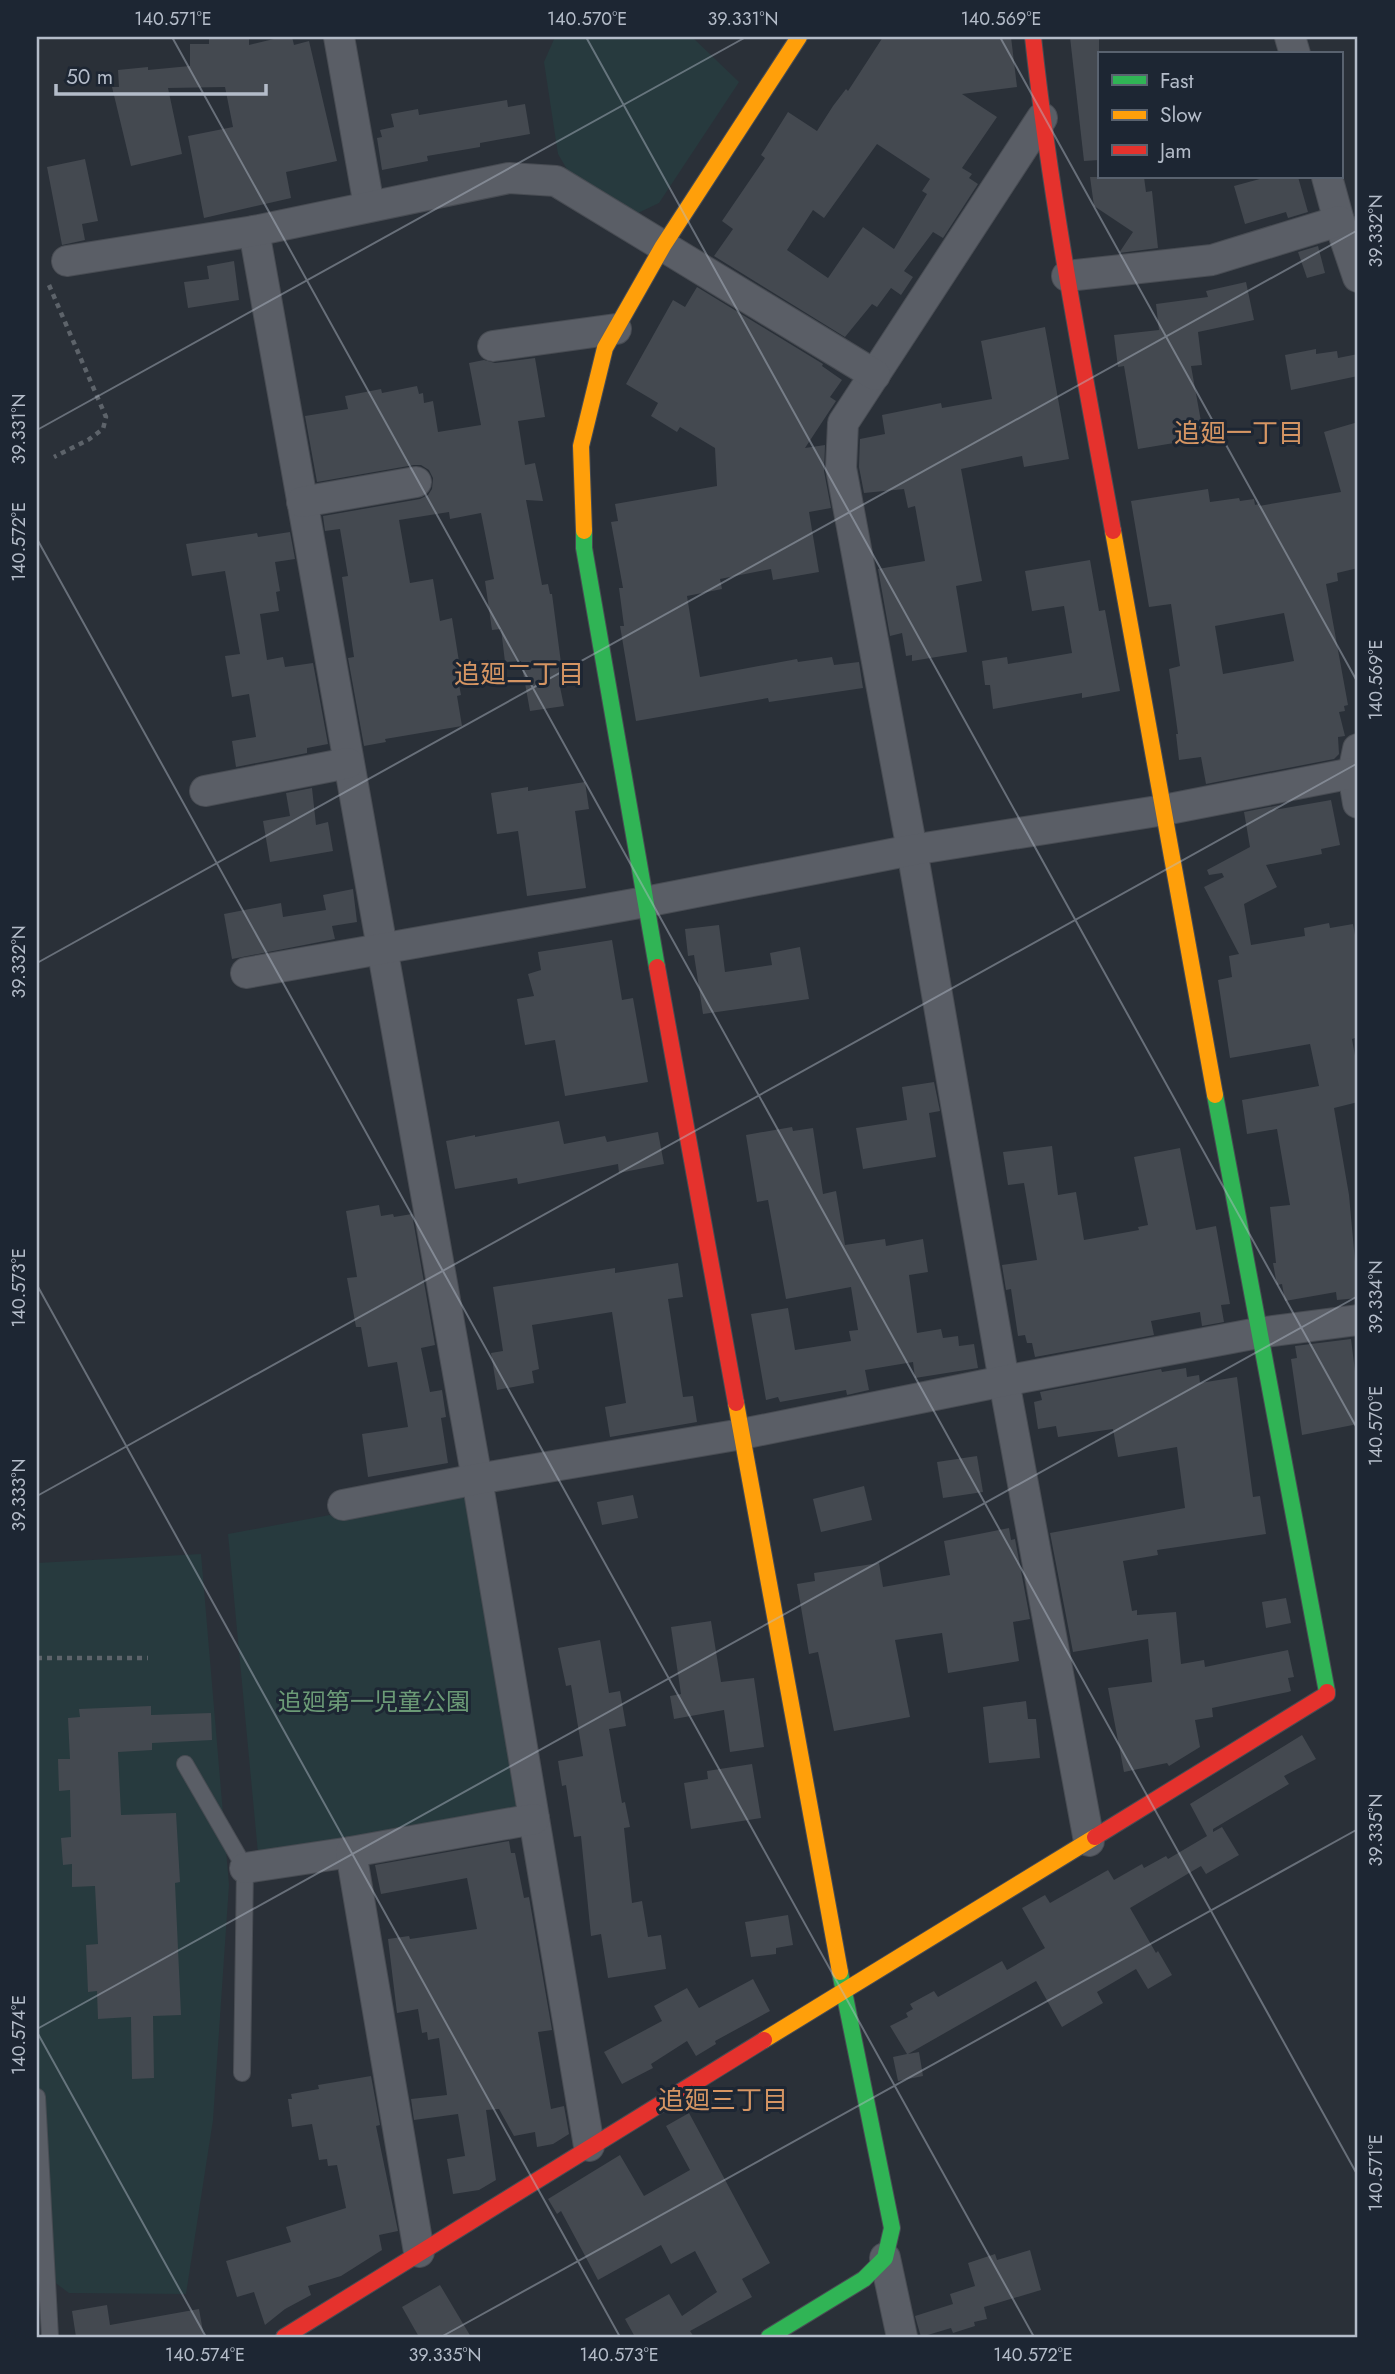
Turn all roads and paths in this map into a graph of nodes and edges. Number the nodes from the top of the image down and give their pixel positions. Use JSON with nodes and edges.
{"nodes":[{"id":1,"x":339,"y":37,"type":"edge"},
{"id":2,"x":799,"y":37,"type":"edge"},
{"id":3,"x":1033,"y":37,"type":"edge"},
{"id":4,"x":1042,"y":118,"type":"junction"},
{"id":5,"x":1327,"y":178,"type":"edge"},
{"id":6,"x":369,"y":206,"type":"junction"},
{"id":7,"x":1339,"y":221,"type":"junction"},
{"id":8,"x":254,"y":230,"type":"junction"},
{"id":9,"x":663,"y":246,"type":"junction"},
{"id":10,"x":67,"y":261,"type":"joint"},
{"id":11,"x":1067,"y":276,"type":"junction"},
{"id":12,"x":1358,"y":277,"type":"edge"},
{"id":13,"x":616,"y":329,"type":"junction"},
{"id":14,"x":493,"y":346,"type":"dead end"},
{"id":15,"x":875,"y":375,"type":"junction"},
{"id":16,"x":54,"y":457,"type":"dead end"},
{"id":17,"x":416,"y":482,"type":"dead end"},
{"id":18,"x":302,"y":502,"type":"junction"},
{"id":19,"x":348,"y":763,"type":"junction"},
{"id":20,"x":1356,"y":766,"type":"edge"},
{"id":21,"x":205,"y":791,"type":"dead end"},
{"id":22,"x":1358,"y":803,"type":"edge"},
{"id":23,"x":1164,"y":810,"type":"junction"},
{"id":24,"x":912,"y":850,"type":"junction"},
{"id":25,"x":645,"y":902,"type":"junction"},
{"id":26,"x":381,"y":950,"type":"junction"},
{"id":27,"x":246,"y":973,"type":"dead end"},
{"id":28,"x":1358,"y":1320,"type":"edge"},
{"id":29,"x":1258,"y":1333,"type":"junction"},
{"id":30,"x":1003,"y":1381,"type":"junction"},
{"id":31,"x":742,"y":1434,"type":"junction"},
{"id":32,"x":477,"y":1479,"type":"junction"},
{"id":33,"x":343,"y":1505,"type":"dead end"},
{"id":34,"x":37,"y":1658,"type":"edge"},
{"id":35,"x":148,"y":1658,"type":"dead end"},
{"id":36,"x":185,"y":1764,"type":"dead end"},
{"id":37,"x":534,"y":1819,"type":"junction"},
{"id":38,"x":1089,"y":1841,"type":"junction"},
{"id":39,"x":351,"y":1853,"type":"junction"},
{"id":40,"x":245,"y":1868,"type":"junction"},
{"id":41,"x":844,"y":1993,"type":"junction"},
{"id":42,"x":242,"y":2073,"type":"dead end"},
{"id":43,"x":37,"y":2098,"type":"edge"},
{"id":44,"x":589,"y":2146,"type":"junction"},
{"id":45,"x":419,"y":2252,"type":"junction"},
{"id":46,"x":885,"y":2258,"type":"junction"},
{"id":47,"x":50,"y":2337,"type":"edge"},
{"id":48,"x":284,"y":2337,"type":"edge"},
{"id":49,"x":769,"y":2337,"type":"edge"},
{"id":50,"x":902,"y":2337,"type":"edge"}],
"edges":[{"from":1,"to":6,"type":"street"},
{"from":2,"to":9,"type":"street"},
{"from":3,"to":4,"type":"street"},
{"from":4,"to":11,"type":"street"},
{"from":4,"to":15,"type":"street"},
{"from":5,"to":7,"type":"street"},
{"from":6,"to":8,"type":"street"},
{"from":6,"to":9,"type":"street"},
{"from":7,"to":11,"type":"street"},
{"from":7,"to":12,"type":"street"},
{"from":8,"to":10,"type":"street"},
{"from":8,"to":18,"type":"street"},
{"from":9,"to":13,"type":"street"},
{"from":9,"to":15,"type":"street"},
{"from":10,"to":16,"type":"path"},
{"from":11,"to":23,"type":"street"},
{"from":13,"to":14,"type":"street"},
{"from":13,"to":25,"type":"street"},
{"from":15,"to":24,"type":"street"},
{"from":17,"to":18,"type":"street"},
{"from":18,"to":19,"type":"street"},
{"from":19,"to":21,"type":"street"},
{"from":19,"to":26,"type":"street"},
{"from":20,"to":22,"type":"street"},
{"from":20,"to":23,"type":"street"},
{"from":23,"to":24,"type":"street"},
{"from":23,"to":29,"type":"street"},
{"from":24,"to":25,"type":"street"},
{"from":24,"to":30,"type":"street"},
{"from":25,"to":26,"type":"street"},
{"from":25,"to":31,"type":"street"},
{"from":26,"to":27,"type":"street"},
{"from":26,"to":32,"type":"street"},
{"from":28,"to":29,"type":"street"},
{"from":29,"to":30,"type":"street"},
{"from":29,"to":38,"type":"street"},
{"from":30,"to":31,"type":"street"},
{"from":30,"to":38,"type":"street"},
{"from":31,"to":32,"type":"street"},
{"from":31,"to":41,"type":"street"},
{"from":32,"to":33,"type":"street"},
{"from":32,"to":37,"type":"street"},
{"from":34,"to":35,"type":"path"},
{"from":36,"to":40,"type":"lane"},
{"from":37,"to":39,"type":"street"},
{"from":37,"to":44,"type":"street"},
{"from":38,"to":41,"type":"street"},
{"from":39,"to":40,"type":"street"},
{"from":39,"to":45,"type":"street"},
{"from":40,"to":42,"type":"lane"},
{"from":41,"to":44,"type":"street"},
{"from":41,"to":46,"type":"street"},
{"from":43,"to":47,"type":"lane"},
{"from":44,"to":45,"type":"street"},
{"from":45,"to":48,"type":"street"},
{"from":46,"to":49,"type":"street"},
{"from":46,"to":50,"type":"street"}]}
